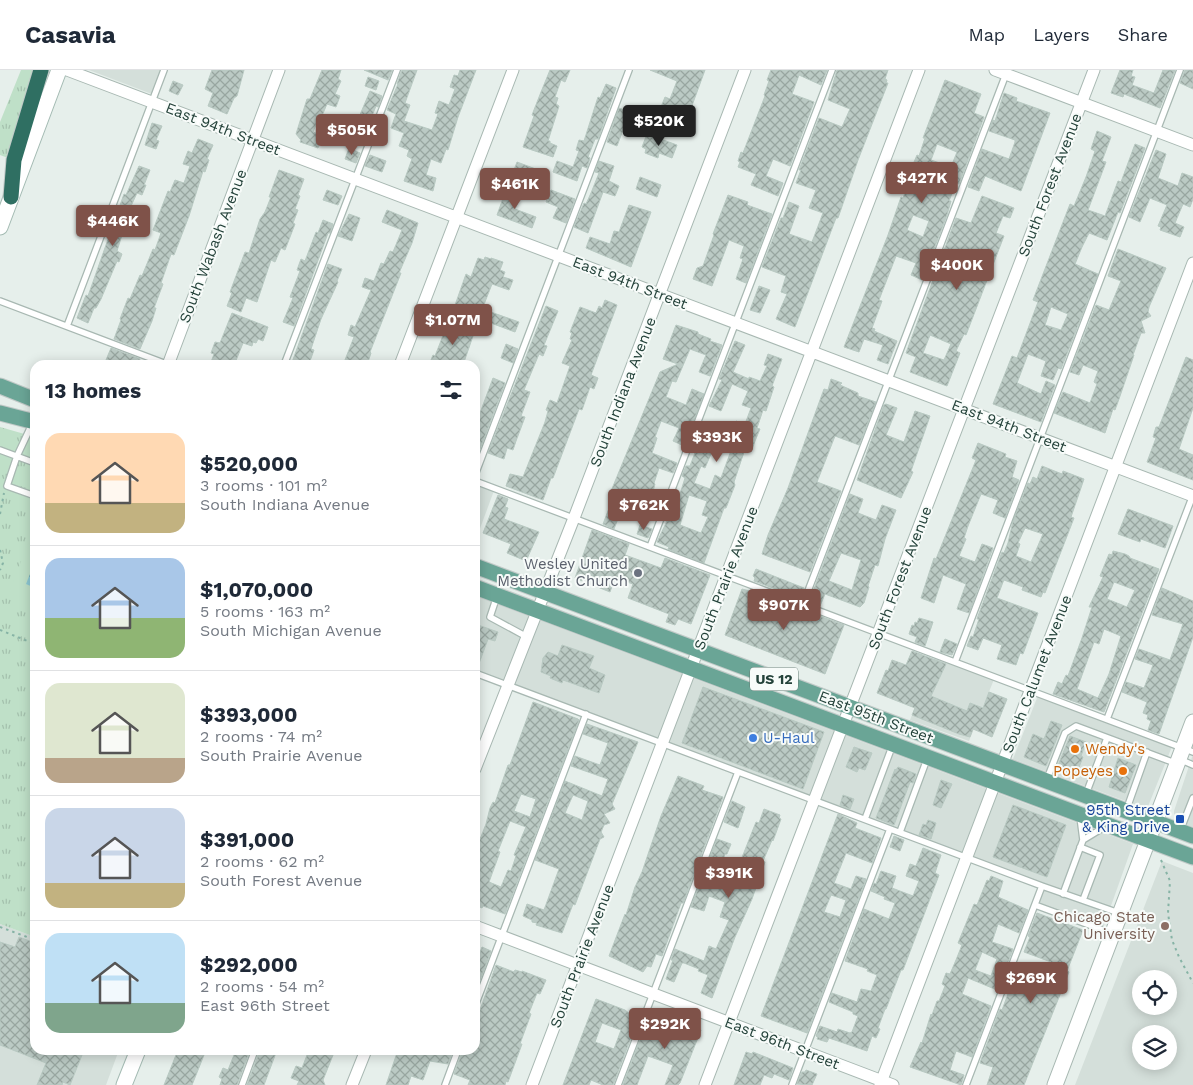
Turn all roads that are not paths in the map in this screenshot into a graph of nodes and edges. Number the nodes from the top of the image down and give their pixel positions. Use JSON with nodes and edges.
{"nodes":[{"id":1,"x":41,"y":70,"type":"edge"},
{"id":2,"x":60,"y":70,"type":"edge"},
{"id":3,"x":67,"y":70,"type":"edge"},
{"id":4,"x":164,"y":70,"type":"edge"},
{"id":5,"x":279,"y":70,"type":"edge"},
{"id":6,"x":397,"y":70,"type":"edge"},
{"id":7,"x":513,"y":70,"type":"edge"},
{"id":8,"x":629,"y":70,"type":"edge"},
{"id":9,"x":746,"y":70,"type":"edge"},
{"id":10,"x":832,"y":70,"type":"edge"},
{"id":11,"x":920,"y":70,"type":"edge"},
{"id":12,"x":1094,"y":70,"type":"edge"},
{"id":13,"x":1180,"y":70,"type":"edge"},
{"id":14,"x":1003,"y":71,"type":"edge"},
{"id":15,"x":152,"y":102,"type":"junction"},
{"id":16,"x":1082,"y":103,"type":"junction"},
{"id":17,"x":1157,"y":131,"type":"junction"},
{"id":18,"x":253,"y":140,"type":"junction"},
{"id":19,"x":1193,"y":145,"type":"edge"},
{"id":20,"x":355,"y":179,"type":"junction"},
{"id":21,"x":8,"y":196,"type":"junction"},
{"id":22,"x":456,"y":217,"type":"junction"},
{"id":23,"x":0,"y":227,"type":"edge"},
{"id":24,"x":558,"y":256,"type":"junction"},
{"id":25,"x":1193,"y":263,"type":"edge"},
{"id":26,"x":660,"y":294,"type":"junction"},
{"id":27,"x":0,"y":301,"type":"edge"},
{"id":28,"x":736,"y":323,"type":"junction"},
{"id":29,"x":67,"y":326,"type":"junction"},
{"id":30,"x":812,"y":352,"type":"junction"},
{"id":31,"x":155,"y":360,"type":"edge"},
{"id":32,"x":170,"y":360,"type":"edge"},
{"id":33,"x":286,"y":360,"type":"edge"},
{"id":34,"x":402,"y":360,"type":"edge"},
{"id":35,"x":888,"y":380,"type":"junction"},
{"id":36,"x":0,"y":386,"type":"edge"},
{"id":37,"x":30,"y":398,"type":"edge"},
{"id":38,"x":964,"y":409,"type":"junction"},
{"id":39,"x":0,"y":413,"type":"edge"},
{"id":40,"x":30,"y":421,"type":"edge"},
{"id":41,"x":30,"y":430,"type":"edge"},
{"id":42,"x":1040,"y":438,"type":"junction"},
{"id":43,"x":0,"y":450,"type":"edge"},
{"id":44,"x":17,"y":456,"type":"junction"},
{"id":45,"x":30,"y":461,"type":"edge"},
{"id":46,"x":480,"y":462,"type":"edge"},
{"id":47,"x":1116,"y":466,"type":"junction"},
{"id":48,"x":480,"y":483,"type":"edge"},
{"id":49,"x":30,"y":494,"type":"edge"},
{"id":50,"x":1193,"y":495,"type":"edge"},
{"id":51,"x":574,"y":518,"type":"junction"},
{"id":52,"x":650,"y":547,"type":"junction"},
{"id":53,"x":480,"y":568,"type":"edge"},
{"id":54,"x":726,"y":576,"type":"junction"},
{"id":55,"x":480,"y":591,"type":"edge"},
{"id":56,"x":544,"y":592,"type":"junction"},
{"id":57,"x":497,"y":596,"type":"junction"},
{"id":58,"x":802,"y":604,"type":"junction"},
{"id":59,"x":537,"y":611,"type":"junction"},
{"id":60,"x":879,"y":633,"type":"junction"},
{"id":61,"x":527,"y":637,"type":"junction"},
{"id":62,"x":698,"y":650,"type":"junction"},
{"id":63,"x":955,"y":662,"type":"junction"},
{"id":64,"x":692,"y":668,"type":"junction"},
{"id":65,"x":480,"y":675,"type":"edge"},
{"id":66,"x":508,"y":685,"type":"junction"},
{"id":67,"x":1030,"y":690,"type":"junction"},
{"id":68,"x":850,"y":707,"type":"junction"},
{"id":69,"x":586,"y":714,"type":"junction"},
{"id":70,"x":1107,"y":719,"type":"junction"},
{"id":71,"x":1193,"y":722,"type":"edge"},
{"id":72,"x":843,"y":724,"type":"junction"},
{"id":73,"x":1107,"y":738,"type":"junction"},
{"id":74,"x":663,"y":743,"type":"junction"},
{"id":75,"x":894,"y":744,"type":"junction"},
{"id":76,"x":1147,"y":752,"type":"junction"},
{"id":77,"x":480,"y":756,"type":"edge"},
{"id":78,"x":1183,"y":756,"type":"edge"},
{"id":79,"x":928,"y":757,"type":"junction"},
{"id":80,"x":1002,"y":764,"type":"junction"},
{"id":81,"x":1193,"y":765,"type":"edge"},
{"id":82,"x":738,"y":772,"type":"junction"},
{"id":83,"x":1046,"y":781,"type":"junction"},
{"id":84,"x":995,"y":782,"type":"junction"},
{"id":85,"x":1086,"y":796,"type":"junction"},
{"id":86,"x":1193,"y":798,"type":"edge"},
{"id":87,"x":814,"y":800,"type":"junction"},
{"id":88,"x":1126,"y":811,"type":"junction"},
{"id":89,"x":1080,"y":814,"type":"junction"},
{"id":90,"x":865,"y":820,"type":"junction"},
{"id":91,"x":1155,"y":822,"type":"junction"},
{"id":92,"x":1108,"y":825,"type":"junction"},
{"id":93,"x":890,"y":829,"type":"junction"},
{"id":94,"x":900,"y":832,"type":"junction"},
{"id":95,"x":1187,"y":834,"type":"edge"},
{"id":96,"x":1083,"y":840,"type":"junction"},
{"id":97,"x":1148,"y":840,"type":"junction"},
{"id":98,"x":1080,"y":847,"type":"junction"},
{"id":99,"x":1193,"y":857,"type":"edge"},
{"id":100,"x":966,"y":858,"type":"junction"},
{"id":101,"x":1042,"y":886,"type":"junction"},
{"id":102,"x":1064,"y":894,"type":"junction"},
{"id":103,"x":1083,"y":900,"type":"junction"},
{"id":104,"x":1035,"y":905,"type":"junction"},
{"id":105,"x":1120,"y":914,"type":"junction"},
{"id":106,"x":480,"y":928,"type":"edge"},
{"id":107,"x":1112,"y":934,"type":"junction"},
{"id":108,"x":502,"y":937,"type":"junction"},
{"id":109,"x":578,"y":966,"type":"junction"},
{"id":110,"x":480,"y":993,"type":"edge"},
{"id":111,"x":653,"y":994,"type":"junction"},
{"id":112,"x":729,"y":1023,"type":"junction"},
{"id":113,"x":805,"y":1052,"type":"junction"},
{"id":114,"x":136,"y":1055,"type":"edge"},
{"id":115,"x":253,"y":1055,"type":"edge"},
{"id":116,"x":364,"y":1055,"type":"edge"},
{"id":117,"x":456,"y":1055,"type":"edge"},
{"id":118,"x":881,"y":1083,"type":"edge"},
{"id":119,"x":124,"y":1085,"type":"edge"},
{"id":120,"x":242,"y":1085,"type":"edge"},
{"id":121,"x":352,"y":1085,"type":"edge"},
{"id":122,"x":445,"y":1085,"type":"edge"},
{"id":123,"x":532,"y":1085,"type":"edge"},
{"id":124,"x":618,"y":1085,"type":"edge"},
{"id":125,"x":705,"y":1085,"type":"edge"},
{"id":126,"x":792,"y":1085,"type":"edge"},
{"id":127,"x":893,"y":1085,"type":"edge"},
{"id":128,"x":966,"y":1085,"type":"edge"},
{"id":129,"x":1055,"y":1085,"type":"edge"}],
"edges":[{"from":1,"to":21,"type":"highway"},
{"from":2,"to":21,"type":"street"},
{"from":3,"to":15,"type":"street","name":"East 94th Street"},
{"from":4,"to":15,"type":"lane"},
{"from":5,"to":18,"type":"street","name":"South Wabash Avenue"},
{"from":6,"to":20,"type":"lane"},
{"from":7,"to":22,"type":"street"},
{"from":8,"to":24,"type":"lane"},
{"from":9,"to":26,"type":"street","name":"South Indiana Avenue"},
{"from":10,"to":28,"type":"lane"},
{"from":11,"to":30,"type":"street","name":"South Prairie Avenue"},
{"from":12,"to":16,"type":"street","name":"South Forest Avenue"},
{"from":13,"to":17,"type":"lane"},
{"from":14,"to":16,"type":"street"},
{"from":14,"to":35,"type":"lane"},
{"from":15,"to":18,"type":"street","name":"East 94th Street"},
{"from":15,"to":29,"type":"lane"},
{"from":16,"to":17,"type":"street"},
{"from":16,"to":38,"type":"street","name":"South Forest Avenue"},
{"from":17,"to":19,"type":"street"},
{"from":17,"to":42,"type":"lane"},
{"from":18,"to":20,"type":"street","name":"East 94th Street"},
{"from":18,"to":32,"type":"street","name":"South Wabash Avenue"},
{"from":20,"to":22,"type":"street","name":"East 94th Street"},
{"from":20,"to":33,"type":"lane"},
{"from":21,"to":23,"type":"street"},
{"from":22,"to":24,"type":"street","name":"East 94th Street"},
{"from":22,"to":34,"type":"street"},
{"from":24,"to":26,"type":"street","name":"East 94th Street"},
{"from":24,"to":46,"type":"lane"},
{"from":25,"to":47,"type":"street","name":"South Calumet Avenue"},
{"from":26,"to":28,"type":"street","name":"East 94th Street"},
{"from":26,"to":51,"type":"street","name":"South Indiana Avenue"},
{"from":27,"to":29,"type":"lane"},
{"from":28,"to":30,"type":"street","name":"East 94th Street"},
{"from":28,"to":52,"type":"lane"},
{"from":29,"to":31,"type":"lane"},
{"from":30,"to":35,"type":"street","name":"East 94th Street"},
{"from":30,"to":54,"type":"street","name":"South Prairie Avenue"},
{"from":35,"to":38,"type":"street","name":"East 94th Street"},
{"from":35,"to":58,"type":"lane"},
{"from":36,"to":37,"type":"main road"},
{"from":38,"to":42,"type":"street","name":"East 94th Street"},
{"from":38,"to":60,"type":"street","name":"South Forest Avenue"},
{"from":39,"to":40,"type":"main road"},
{"from":41,"to":44,"type":"lane"},
{"from":42,"to":47,"type":"street","name":"East 94th Street"},
{"from":42,"to":63,"type":"lane"},
{"from":43,"to":44,"type":"lane"},
{"from":44,"to":45,"type":"lane"},
{"from":44,"to":49,"type":"lane"},
{"from":47,"to":50,"type":"street","name":"East 94th Street"},
{"from":47,"to":67,"type":"street","name":"South Calumet Avenue"},
{"from":48,"to":51,"type":"lane"},
{"from":50,"to":70,"type":"lane"},
{"from":51,"to":52,"type":"lane"},
{"from":51,"to":56,"type":"street","name":"South Indiana Avenue"},
{"from":52,"to":54,"type":"lane"},
{"from":53,"to":56,"type":"main road","name":"East 95th Street","number":"US 12"},
{"from":54,"to":58,"type":"lane"},
{"from":54,"to":62,"type":"street","name":"South Prairie Avenue"},
{"from":55,"to":57,"type":"main road","name":"East 95th Street","number":"US 12"},
{"from":56,"to":59,"type":"street","name":"South Indiana Avenue"},
{"from":56,"to":62,"type":"main road","name":"East 95th Street","number":"US 12"},
{"from":57,"to":59,"type":"main road","name":"East 95th Street","number":"US 12"},
{"from":57,"to":61,"type":"lane"},
{"from":58,"to":60,"type":"lane"},
{"from":59,"to":61,"type":"street","name":"South Indiana Avenue"},
{"from":59,"to":64,"type":"main road","name":"East 95th Street","number":"US 12"},
{"from":60,"to":63,"type":"lane"},
{"from":60,"to":68,"type":"street","name":"South Forest Avenue"},
{"from":61,"to":66,"type":"street","name":"South Indiana Avenue"},
{"from":62,"to":64,"type":"street","name":"South Prairie Avenue"},
{"from":62,"to":68,"type":"main road","name":"East 95th Street","number":"US 12"},
{"from":63,"to":67,"type":"lane"},
{"from":64,"to":72,"type":"main road","name":"East 95th Street","number":"US 12"},
{"from":64,"to":74,"type":"street","name":"South Prairie Avenue"},
{"from":65,"to":66,"type":"lane"},
{"from":66,"to":69,"type":"lane"},
{"from":66,"to":77,"type":"street","name":"South Indiana Avenue"},
{"from":67,"to":70,"type":"lane"},
{"from":67,"to":80,"type":"street","name":"South Calumet Avenue"},
{"from":68,"to":72,"type":"street","name":"South Forest Avenue"},
{"from":68,"to":80,"type":"main road","name":"East 95th Street","number":"US 12"},
{"from":69,"to":74,"type":"lane"},
{"from":69,"to":108,"type":"lane"},
{"from":70,"to":78,"type":"lane"},
{"from":71,"to":78,"type":"street"},
{"from":72,"to":75,"type":"main road","name":"East 95th Street","number":"US 12"},
{"from":72,"to":87,"type":"street","name":"South Forest Avenue"},
{"from":73,"to":76,"type":"lane"},
{"from":73,"to":83,"type":"lane"},
{"from":73,"to":85,"type":"lane"},
{"from":74,"to":82,"type":"lane"},
{"from":74,"to":109,"type":"street","name":"South Prairie Avenue"},
{"from":75,"to":79,"type":"main road","name":"East 95th Street","number":"US 12"},
{"from":75,"to":90,"type":"lane"},
{"from":76,"to":78,"type":"lane"},
{"from":76,"to":88,"type":"lane"},
{"from":78,"to":81,"type":"lane"},
{"from":78,"to":91,"type":"street"},
{"from":79,"to":84,"type":"main road","name":"East 95th Street","number":"US 12"},
{"from":79,"to":94,"type":"lane"},
{"from":80,"to":83,"type":"main road","name":"East 95th Street","number":"US 12"},
{"from":80,"to":84,"type":"street","name":"South Calumet Avenue"},
{"from":82,"to":87,"type":"lane"},
{"from":82,"to":111,"type":"lane"},
{"from":83,"to":85,"type":"main road","name":"East 95th Street","number":"US 12"},
{"from":84,"to":89,"type":"main road","name":"East 95th Street","number":"US 12"},
{"from":84,"to":100,"type":"street","name":"South Calumet Avenue"},
{"from":85,"to":88,"type":"main road","name":"East 95th Street","number":"US 12"},
{"from":86,"to":95,"type":"lane"},
{"from":87,"to":90,"type":"lane"},
{"from":87,"to":112,"type":"street","name":"South Forest Avenue"},
{"from":88,"to":91,"type":"main road","name":"East 95th Street","number":"US 12"},
{"from":89,"to":92,"type":"main road","name":"East 95th Street","number":"US 12"},
{"from":89,"to":96,"type":"lane"},
{"from":90,"to":93,"type":"lane"},
{"from":91,"to":95,"type":"main road","name":"East 95th Street","number":"US 12"},
{"from":91,"to":97,"type":"street"},
{"from":92,"to":96,"type":"lane"},
{"from":92,"to":97,"type":"main road","name":"East 95th Street","number":"US 12"},
{"from":93,"to":94,"type":"lane"},
{"from":93,"to":113,"type":"lane"},
{"from":94,"to":100,"type":"lane"},
{"from":96,"to":98,"type":"lane"},
{"from":97,"to":99,"type":"main road","name":"East 95th Street","number":"US 12"},
{"from":97,"to":105,"type":"street"},
{"from":98,"to":102,"type":"lane"},
{"from":98,"to":103,"type":"lane"},
{"from":100,"to":101,"type":"lane"},
{"from":100,"to":118,"type":"street","name":"South Calumet Avenue"},
{"from":101,"to":102,"type":"lane"},
{"from":101,"to":104,"type":"lane"},
{"from":102,"to":103,"type":"lane"},
{"from":103,"to":105,"type":"lane"},
{"from":104,"to":107,"type":"lane"},
{"from":104,"to":128,"type":"lane"},
{"from":105,"to":107,"type":"street"},
{"from":106,"to":108,"type":"street","name":"East 96th Street"},
{"from":107,"to":129,"type":"street"},
{"from":108,"to":109,"type":"street","name":"East 96th Street"},
{"from":108,"to":110,"type":"lane"},
{"from":109,"to":111,"type":"street","name":"East 96th Street"},
{"from":109,"to":123,"type":"street","name":"South Prairie Avenue"},
{"from":111,"to":112,"type":"street","name":"East 96th Street"},
{"from":111,"to":124,"type":"lane"},
{"from":112,"to":113,"type":"street","name":"East 96th Street"},
{"from":112,"to":125,"type":"street","name":"South Forest Avenue"},
{"from":113,"to":118,"type":"street","name":"East 96th Street"},
{"from":113,"to":126,"type":"lane"},
{"from":114,"to":119,"type":"street"},
{"from":115,"to":120,"type":"lane"},
{"from":116,"to":121,"type":"street"},
{"from":117,"to":122,"type":"lane"},
{"from":118,"to":127,"type":"street","name":"East 96th Street"}]}
